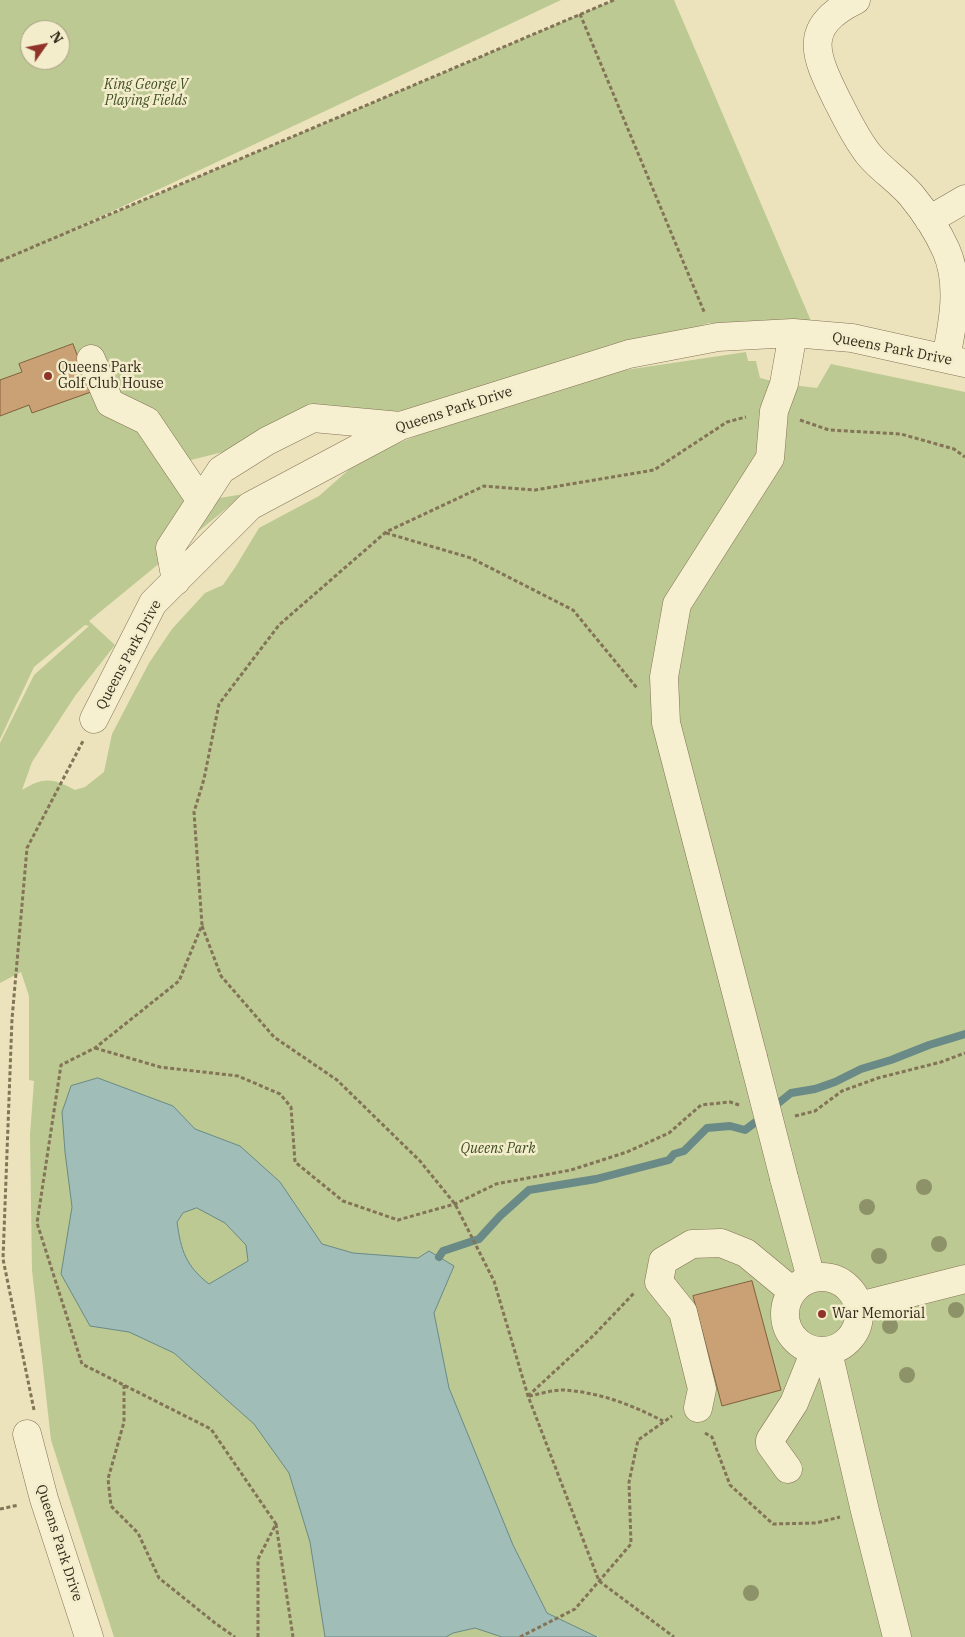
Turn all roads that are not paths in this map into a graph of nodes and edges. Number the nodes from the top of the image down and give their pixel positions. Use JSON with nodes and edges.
{"nodes":[{"id":1,"x":856,"y":0,"type":"edge"},
{"id":2,"x":965,"y":199,"type":"edge"},
{"id":3,"x":930,"y":220,"type":"junction"},
{"id":4,"x":793,"y":333,"type":"junction"},
{"id":5,"x":91,"y":359,"type":"dead end"},
{"id":6,"x":955,"y":361,"type":"edge"},
{"id":7,"x":400,"y":426,"type":"junction"},
{"id":8,"x":221,"y":470,"type":"junction"},
{"id":9,"x":201,"y":501,"type":"junction"},
{"id":10,"x":250,"y":506,"type":"junction"},
{"id":11,"x":176,"y":581,"type":"junction"},
{"id":12,"x":94,"y":720,"type":"road end"},
{"id":13,"x":965,"y":1280,"type":"edge"},
{"id":14,"x":802,"y":1285,"type":"junction"},
{"id":15,"x":859,"y":1306,"type":"junction"},
{"id":16,"x":822,"y":1351,"type":"junction"},
{"id":17,"x":692,"y":1418,"type":"road end"},
{"id":18,"x":29,"y":1441,"type":"road end"},
{"id":19,"x":788,"y":1469,"type":"dead end"},
{"id":20,"x":89,"y":1637,"type":"edge"},
{"id":21,"x":897,"y":1637,"type":"edge"}],
"edges":[{"from":1,"to":3,"type":"street"},
{"from":2,"to":3,"type":"street"},
{"from":3,"to":6,"type":"street"},
{"from":4,"to":6,"type":"street","name":"Queens Park Drive"},
{"from":4,"to":7,"type":"street","name":"Queens Park Drive"},
{"from":4,"to":14,"type":"street","bridge":true},
{"from":5,"to":9,"type":"street"},
{"from":7,"to":8,"type":"street"},
{"from":7,"to":10,"type":"street","name":"Queens Park Drive"},
{"from":8,"to":9,"type":"street"},
{"from":8,"to":10,"type":"street"},
{"from":9,"to":11,"type":"street"},
{"from":10,"to":11,"type":"street","name":"Queens Park Drive"},
{"from":11,"to":12,"type":"street","name":"Queens Park Drive"},
{"from":13,"to":15,"type":"street"},
{"from":14,"to":15,"type":"street"},
{"from":14,"to":16,"type":"street"},
{"from":14,"to":17,"type":"street"},
{"from":15,"to":16,"type":"street"},
{"from":16,"to":19,"type":"street"},
{"from":16,"to":21,"type":"street"},
{"from":18,"to":20,"type":"street","name":"Queens Park Drive"}]}
